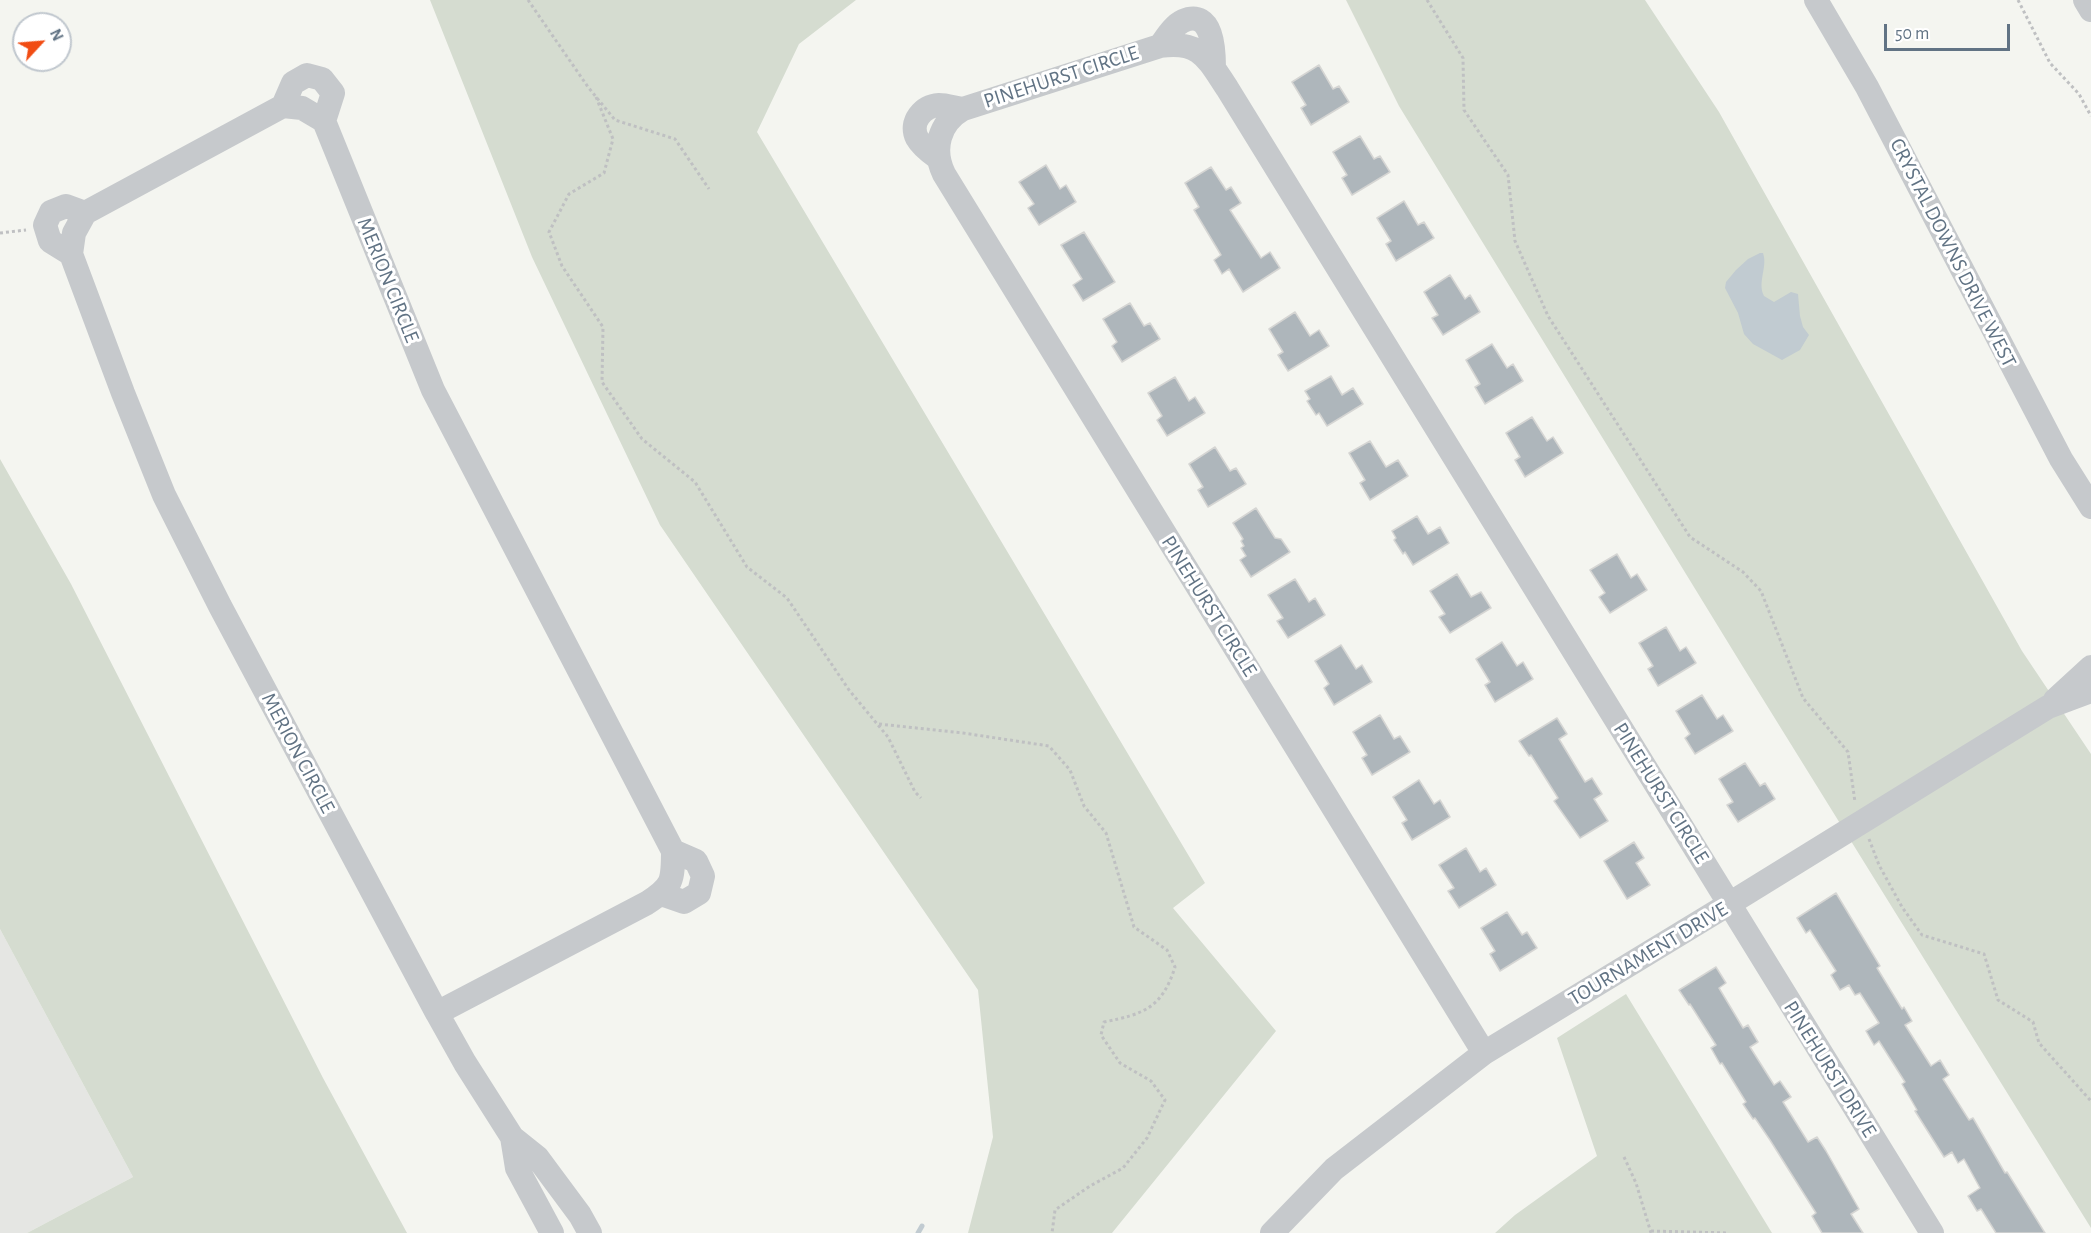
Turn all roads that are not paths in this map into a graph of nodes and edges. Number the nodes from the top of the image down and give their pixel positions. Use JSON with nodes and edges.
{"nodes":[{"id":1,"x":1816,"y":0,"type":"edge"},
{"id":2,"x":2085,"y":0,"type":"edge"},
{"id":3,"x":2091,"y":10,"type":"edge"},
{"id":4,"x":283,"y":106,"type":"junction"},
{"id":5,"x":324,"y":121,"type":"junction"},
{"id":6,"x":85,"y":213,"type":"junction"},
{"id":7,"x":71,"y":254,"type":"junction"},
{"id":8,"x":2091,"y":507,"type":"edge"},
{"id":9,"x":2091,"y":668,"type":"edge"},
{"id":10,"x":2091,"y":691,"type":"edge"},
{"id":11,"x":2048,"y":706,"type":"junction"},
{"id":12,"x":1729,"y":904,"type":"junction"},
{"id":13,"x":437,"y":1013,"type":"junction"},
{"id":14,"x":1484,"y":1053,"type":"junction"},
{"id":15,"x":512,"y":1137,"type":"junction"},
{"id":16,"x":552,"y":1233,"type":"edge"},
{"id":17,"x":590,"y":1233,"type":"edge"},
{"id":18,"x":1272,"y":1233,"type":"edge"},
{"id":19,"x":1932,"y":1233,"type":"edge"}],
"edges":[{"from":1,"to":8,"type":"street","name":"CRYSTAL DOWNS DRIVE WEST"},
{"from":2,"to":3,"type":"street"},
{"from":4,"to":5,"type":"street"},
{"from":4,"to":5,"type":"street"},
{"from":4,"to":6,"type":"street"},
{"from":5,"to":13,"type":"street","name":"MERION CIRCLE"},
{"from":6,"to":7,"type":"street"},
{"from":6,"to":7,"type":"street"},
{"from":7,"to":13,"type":"street","name":"MERION CIRCLE"},
{"from":9,"to":11,"type":"street","name":"TOURNAMENT DRIVE"},
{"from":10,"to":11,"type":"street","name":"TOURNAMENT DRIVE"},
{"from":11,"to":12,"type":"street","name":"TOURNAMENT DRIVE"},
{"from":12,"to":14,"type":"street","name":"TOURNAMENT DRIVE"},
{"from":12,"to":14,"type":"street","name":"PINEHURST CIRCLE"},
{"from":12,"to":19,"type":"street","name":"PINEHURST DRIVE"},
{"from":13,"to":15,"type":"street"},
{"from":14,"to":18,"type":"street","name":"TOURNAMENT DRIVE"},
{"from":15,"to":16,"type":"street"},
{"from":15,"to":17,"type":"street"}]}
